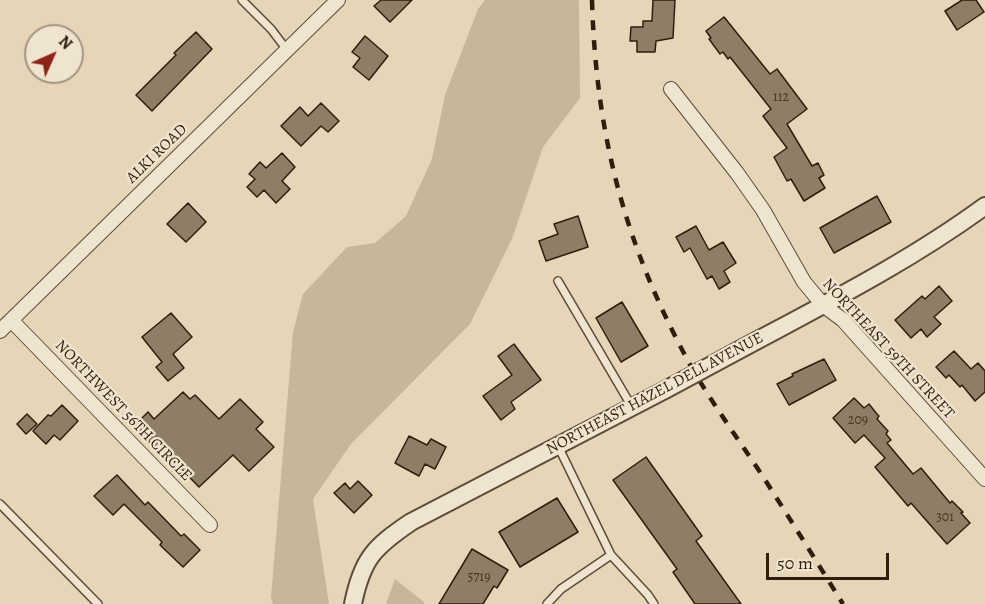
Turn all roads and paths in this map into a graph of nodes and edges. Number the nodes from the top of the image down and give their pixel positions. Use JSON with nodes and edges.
{"nodes":[{"id":1,"x":242,"y":0,"type":"edge"},
{"id":2,"x":338,"y":0,"type":"edge"},
{"id":3,"x":287,"y":50,"type":"junction"},
{"id":4,"x":671,"y":89,"type":"dead end"},
{"id":5,"x":985,"y":206,"type":"edge"},
{"id":6,"x":558,"y":281,"type":"dead end"},
{"id":7,"x":823,"y":305,"type":"junction"},
{"id":8,"x":11,"y":320,"type":"junction"},
{"id":9,"x":0,"y":331,"type":"edge"},
{"id":10,"x":632,"y":407,"type":"junction"},
{"id":11,"x":558,"y":446,"type":"junction"},
{"id":12,"x":985,"y":479,"type":"edge"},
{"id":13,"x":0,"y":504,"type":"edge"},
{"id":14,"x":210,"y":525,"type":"dead end"},
{"id":15,"x":611,"y":555,"type":"junction"},
{"id":16,"x":98,"y":604,"type":"edge"},
{"id":17,"x":353,"y":604,"type":"edge"},
{"id":18,"x":547,"y":604,"type":"edge"},
{"id":19,"x":654,"y":604,"type":"edge"}],
"edges":[{"from":1,"to":3,"type":"lane"},
{"from":2,"to":3,"type":"street","name":"ALKI ROAD"},
{"from":3,"to":8,"type":"street","name":"ALKI ROAD"},
{"from":4,"to":7,"type":"street","name":"NORTHEAST 59TH STREET"},
{"from":5,"to":7,"type":"street","name":"NORTHEAST HAZEL DELL AVENUE"},
{"from":6,"to":10,"type":"lane"},
{"from":7,"to":10,"type":"street","name":"NORTHEAST HAZEL DELL AVENUE","bridge":true},
{"from":7,"to":12,"type":"street","name":"NORTHEAST 59TH STREET"},
{"from":8,"to":9,"type":"street","name":"ALKI ROAD"},
{"from":8,"to":14,"type":"street","name":"NORTHWEST 56TH CIRCLE"},
{"from":10,"to":11,"type":"street","name":"NORTHEAST HAZEL DELL AVENUE"},
{"from":11,"to":15,"type":"lane"},
{"from":11,"to":17,"type":"street","name":"NORTHEAST HAZEL DELL AVENUE"},
{"from":13,"to":16,"type":"lane"},
{"from":15,"to":18,"type":"lane"},
{"from":15,"to":19,"type":"lane"}]}
